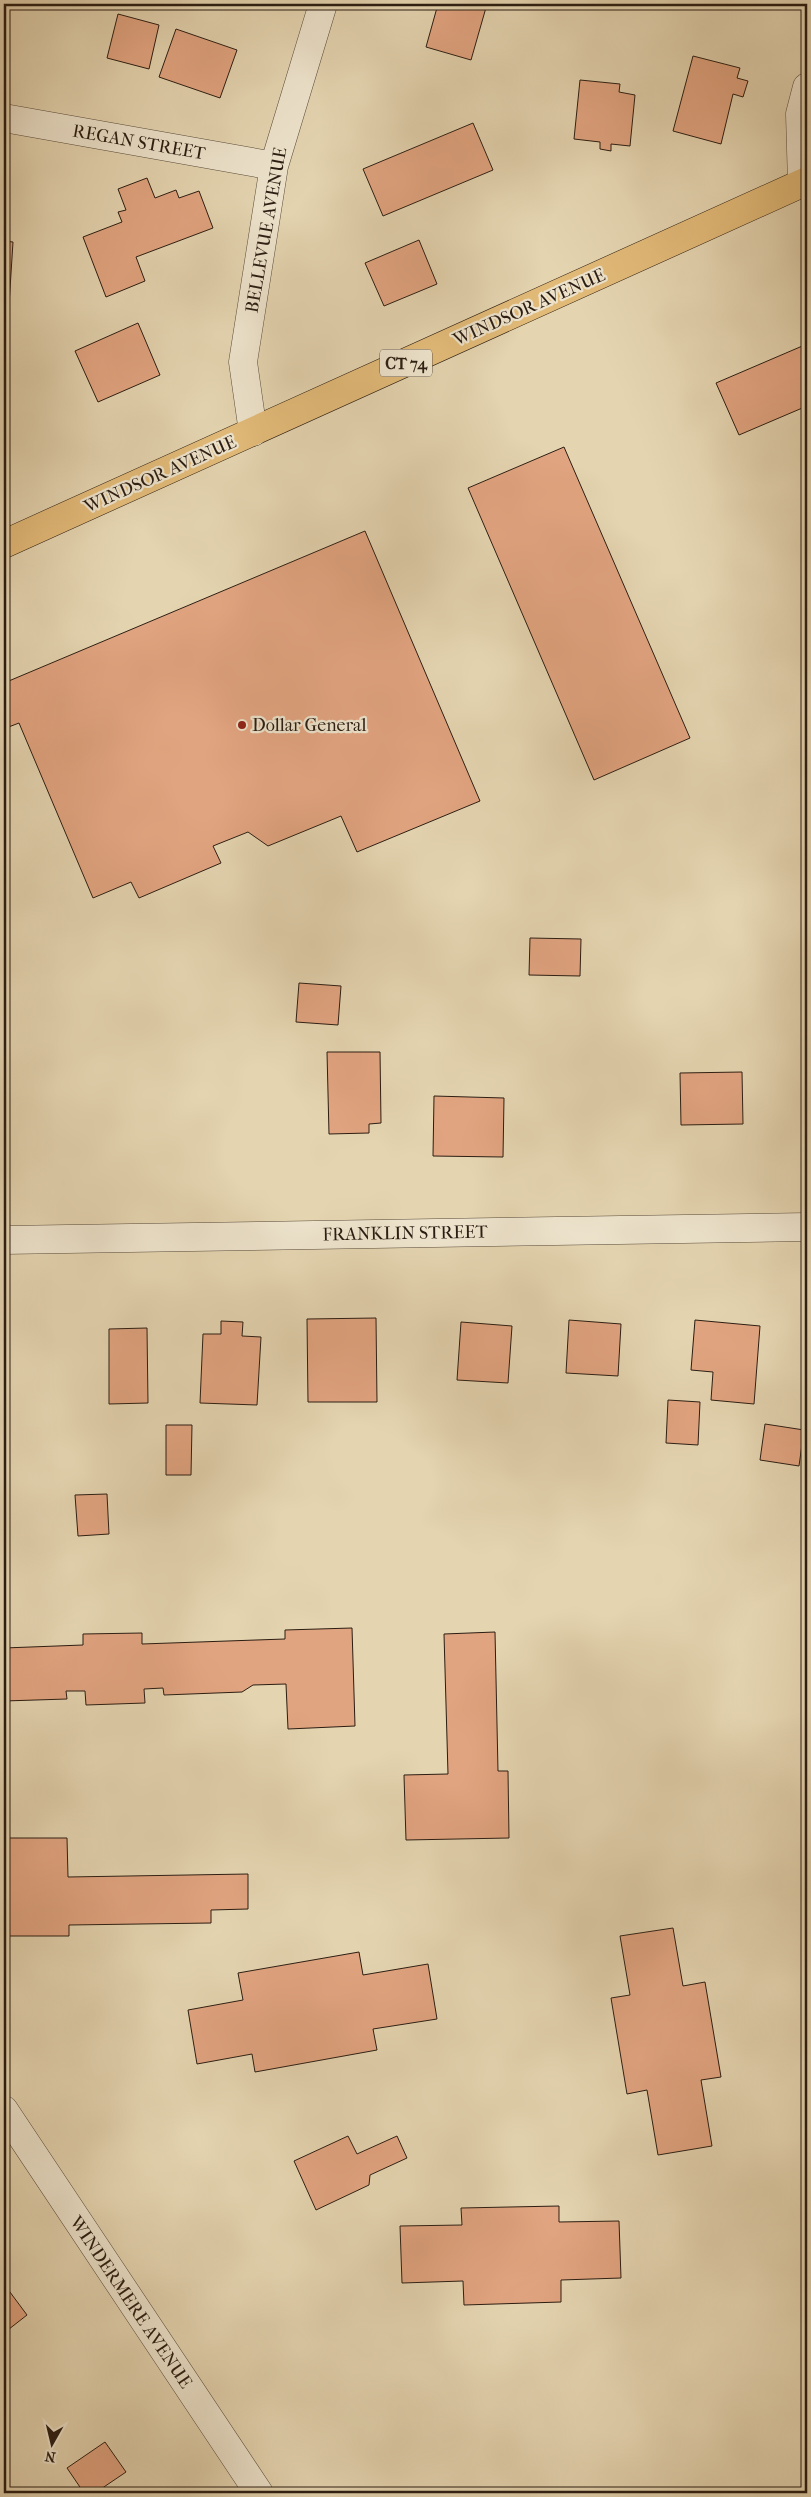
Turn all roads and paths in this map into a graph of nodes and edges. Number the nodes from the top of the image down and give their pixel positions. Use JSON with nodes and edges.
{"nodes":[{"id":1,"x":323,"y":4,"type":"edge"},
{"id":2,"x":807,"y":87,"type":"edge"},
{"id":3,"x":4,"y":118,"type":"edge"},
{"id":4,"x":274,"y":166,"type":"junction"},
{"id":5,"x":805,"y":182,"type":"edge"},
{"id":6,"x":253,"y":432,"type":"junction"},
{"id":7,"x":4,"y":544,"type":"edge"},
{"id":8,"x":807,"y":1227,"type":"edge"},
{"id":9,"x":4,"y":1240,"type":"edge"},
{"id":10,"x":4,"y":2110,"type":"edge"},
{"id":11,"x":259,"y":2493,"type":"edge"}],
"edges":[{"from":1,"to":4,"type":"street","name":"BELLEVUE AVENUE"},
{"from":2,"to":5,"type":"street"},
{"from":3,"to":4,"type":"street","name":"REGAN STREET"},
{"from":4,"to":6,"type":"street","name":"BELLEVUE AVENUE"},
{"from":5,"to":6,"type":"main road","name":"WINDSOR AVENUE","number":"CT 74"},
{"from":6,"to":7,"type":"main road","name":"WINDSOR AVENUE","number":"CT 74"},
{"from":8,"to":9,"type":"street","name":"FRANKLIN STREET"},
{"from":10,"to":11,"type":"street","name":"WINDERMERE AVENUE"}]}
